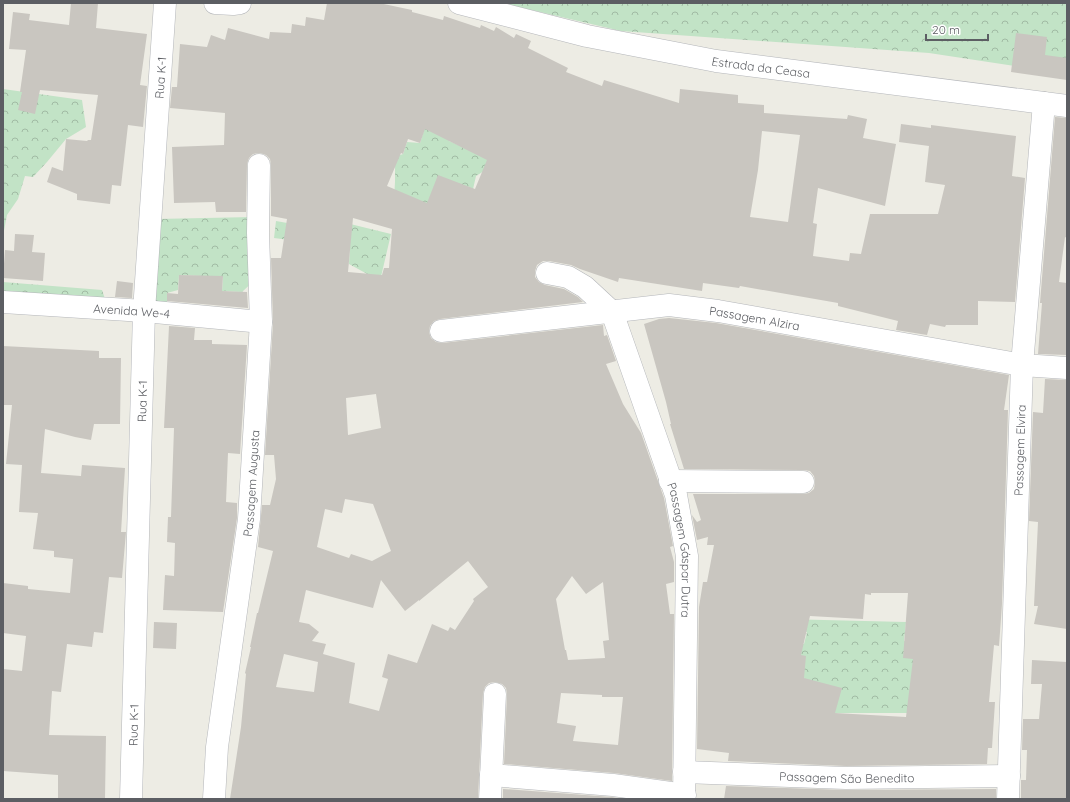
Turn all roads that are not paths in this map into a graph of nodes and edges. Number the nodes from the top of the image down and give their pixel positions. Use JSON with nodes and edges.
{"nodes":[{"id":1,"x":165,"y":3,"type":"edge"},
{"id":2,"x":215,"y":3,"type":"edge"},
{"id":3,"x":240,"y":3,"type":"edge"},
{"id":4,"x":459,"y":3,"type":"edge"},
{"id":5,"x":1044,"y":103,"type":"junction"},
{"id":6,"x":1067,"y":106,"type":"edge"},
{"id":7,"x":259,"y":165,"type":"dead end"},
{"id":8,"x":547,"y":274,"type":"dead end"},
{"id":9,"x":3,"y":302,"type":"edge"},
{"id":10,"x":144,"y":311,"type":"junction"},
{"id":11,"x":612,"y":312,"type":"junction"},
{"id":12,"x":261,"y":322,"type":"junction"},
{"id":13,"x":441,"y":331,"type":"dead end"},
{"id":14,"x":1022,"y":365,"type":"junction"},
{"id":15,"x":1067,"y":368,"type":"edge"},
{"id":16,"x":670,"y":481,"type":"junction"},
{"id":17,"x":803,"y":482,"type":"dead end"},
{"id":18,"x":495,"y":694,"type":"dead end"},
{"id":19,"x":684,"y":772,"type":"junction"},
{"id":20,"x":491,"y":775,"type":"junction"},
{"id":21,"x":1009,"y":776,"type":"junction"},
{"id":22,"x":685,"y":797,"type":"edge"},
{"id":23,"x":131,"y":799,"type":"edge"},
{"id":24,"x":214,"y":799,"type":"edge"},
{"id":25,"x":490,"y":799,"type":"edge"},
{"id":26,"x":1008,"y":799,"type":"edge"}],
"edges":[{"from":1,"to":10,"type":"street","name":"Rua K-1"},
{"from":2,"to":3,"type":"street"},
{"from":4,"to":5,"type":"street","name":"Estrada da Ceasa"},
{"from":5,"to":6,"type":"street","name":"Estrada da Ceasa"},
{"from":5,"to":14,"type":"street","name":"Passagem Elvira"},
{"from":7,"to":12,"type":"street","name":"Passagem Augusta"},
{"from":8,"to":11,"type":"street"},
{"from":9,"to":10,"type":"street","name":"Avenida We-4"},
{"from":10,"to":12,"type":"street","name":"Avenida We-4"},
{"from":10,"to":23,"type":"street","name":"Rua K-1"},
{"from":11,"to":13,"type":"street","name":"Passagem Alzira"},
{"from":11,"to":14,"type":"street","name":"Passagem Alzira"},
{"from":11,"to":16,"type":"street","name":"Passagem Gáspar Dutra"},
{"from":12,"to":24,"type":"street","name":"Passagem Augusta"},
{"from":14,"to":15,"type":"street","name":"Passagem Alzira"},
{"from":14,"to":21,"type":"street","name":"Passagem Elvira"},
{"from":16,"to":17,"type":"street"},
{"from":16,"to":19,"type":"street","name":"Passagem Gáspar Dutra"},
{"from":18,"to":20,"type":"street"},
{"from":19,"to":21,"type":"street","name":"Passagem São Benedito"},
{"from":19,"to":22,"type":"street","name":"Passagem Gáspar Dutra"},
{"from":20,"to":22,"type":"street"},
{"from":20,"to":25,"type":"street"},
{"from":21,"to":26,"type":"street","name":"Passagem Elvira"}]}
